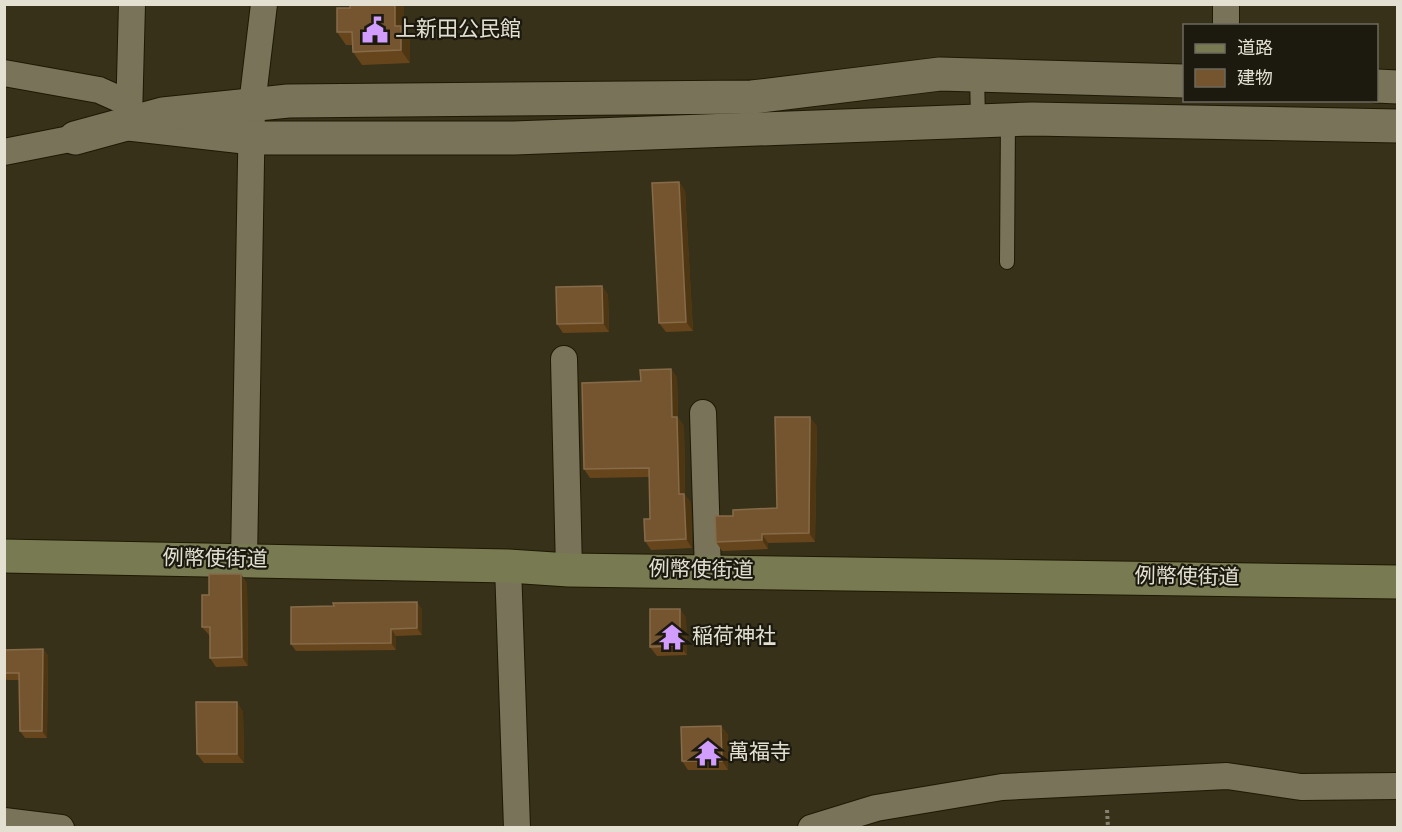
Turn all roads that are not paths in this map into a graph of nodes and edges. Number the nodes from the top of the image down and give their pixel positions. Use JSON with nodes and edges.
{"nodes":[{"id":1,"x":132,"y":4,"type":"edge"},
{"id":2,"x":264,"y":4,"type":"edge"},
{"id":3,"x":1226,"y":4,"type":"edge"},
{"id":4,"x":1226,"y":24,"type":"edge"},
{"id":5,"x":4,"y":73,"type":"edge"},
{"id":6,"x":977,"y":75,"type":"junction"},
{"id":7,"x":1183,"y":81,"type":"edge"},
{"id":8,"x":1378,"y":86,"type":"edge"},
{"id":9,"x":1398,"y":87,"type":"edge"},
{"id":10,"x":252,"y":105,"type":"junction"},
{"id":11,"x":1225,"y":112,"type":"edge"},
{"id":12,"x":128,"y":114,"type":"junction"},
{"id":13,"x":722,"y":114,"type":"junction"},
{"id":14,"x":514,"y":117,"type":"junction"},
{"id":15,"x":993,"y":120,"type":"junction"},
{"id":16,"x":1398,"y":126,"type":"edge"},
{"id":17,"x":75,"y":138,"type":"joint"},
{"id":18,"x":253,"y":138,"type":"junction"},
{"id":19,"x":4,"y":152,"type":"edge"},
{"id":20,"x":1007,"y":262,"type":"dead end"},
{"id":21,"x":564,"y":359,"type":"dead end"},
{"id":22,"x":703,"y":413,"type":"dead end"},
{"id":23,"x":4,"y":556,"type":"edge"},
{"id":24,"x":244,"y":560,"type":"junction"},
{"id":25,"x":508,"y":566,"type":"junction"},
{"id":26,"x":569,"y":570,"type":"junction"},
{"id":27,"x":708,"y":572,"type":"junction"},
{"id":28,"x":1398,"y":582,"type":"edge"},
{"id":29,"x":1398,"y":786,"type":"edge"},
{"id":30,"x":4,"y":821,"type":"edge"},
{"id":31,"x":61,"y":828,"type":"edge"},
{"id":32,"x":517,"y":828,"type":"edge"},
{"id":33,"x":811,"y":828,"type":"edge"}],
"edges":[{"from":1,"to":12,"type":"street"},
{"from":2,"to":10,"type":"street"},
{"from":3,"to":4,"type":"street"},
{"from":5,"to":12,"type":"street"},
{"from":6,"to":7,"type":"street"},
{"from":6,"to":13,"type":"street"},
{"from":6,"to":15,"type":"lane"},
{"from":8,"to":9,"type":"street"},
{"from":10,"to":12,"type":"street"},
{"from":10,"to":14,"type":"street"},
{"from":10,"to":18,"type":"street"},
{"from":11,"to":15,"type":"street"},
{"from":11,"to":16,"type":"street"},
{"from":12,"to":17,"type":"street"},
{"from":12,"to":18,"type":"street"},
{"from":13,"to":14,"type":"street"},
{"from":13,"to":15,"type":"street"},
{"from":14,"to":18,"type":"street"},
{"from":15,"to":20,"type":"lane"},
{"from":17,"to":19,"type":"street"},
{"from":18,"to":24,"type":"street"},
{"from":21,"to":26,"type":"street"},
{"from":22,"to":27,"type":"street"},
{"from":23,"to":24,"type":"main road","name":"例幣使街道"},
{"from":24,"to":25,"type":"main road","name":"例幣使街道"},
{"from":25,"to":26,"type":"main road","name":"例幣使街道"},
{"from":25,"to":32,"type":"street"},
{"from":26,"to":27,"type":"main road","name":"例幣使街道"},
{"from":27,"to":28,"type":"main road","name":"例幣使街道"},
{"from":29,"to":33,"type":"street"},
{"from":30,"to":31,"type":"street"}]}
